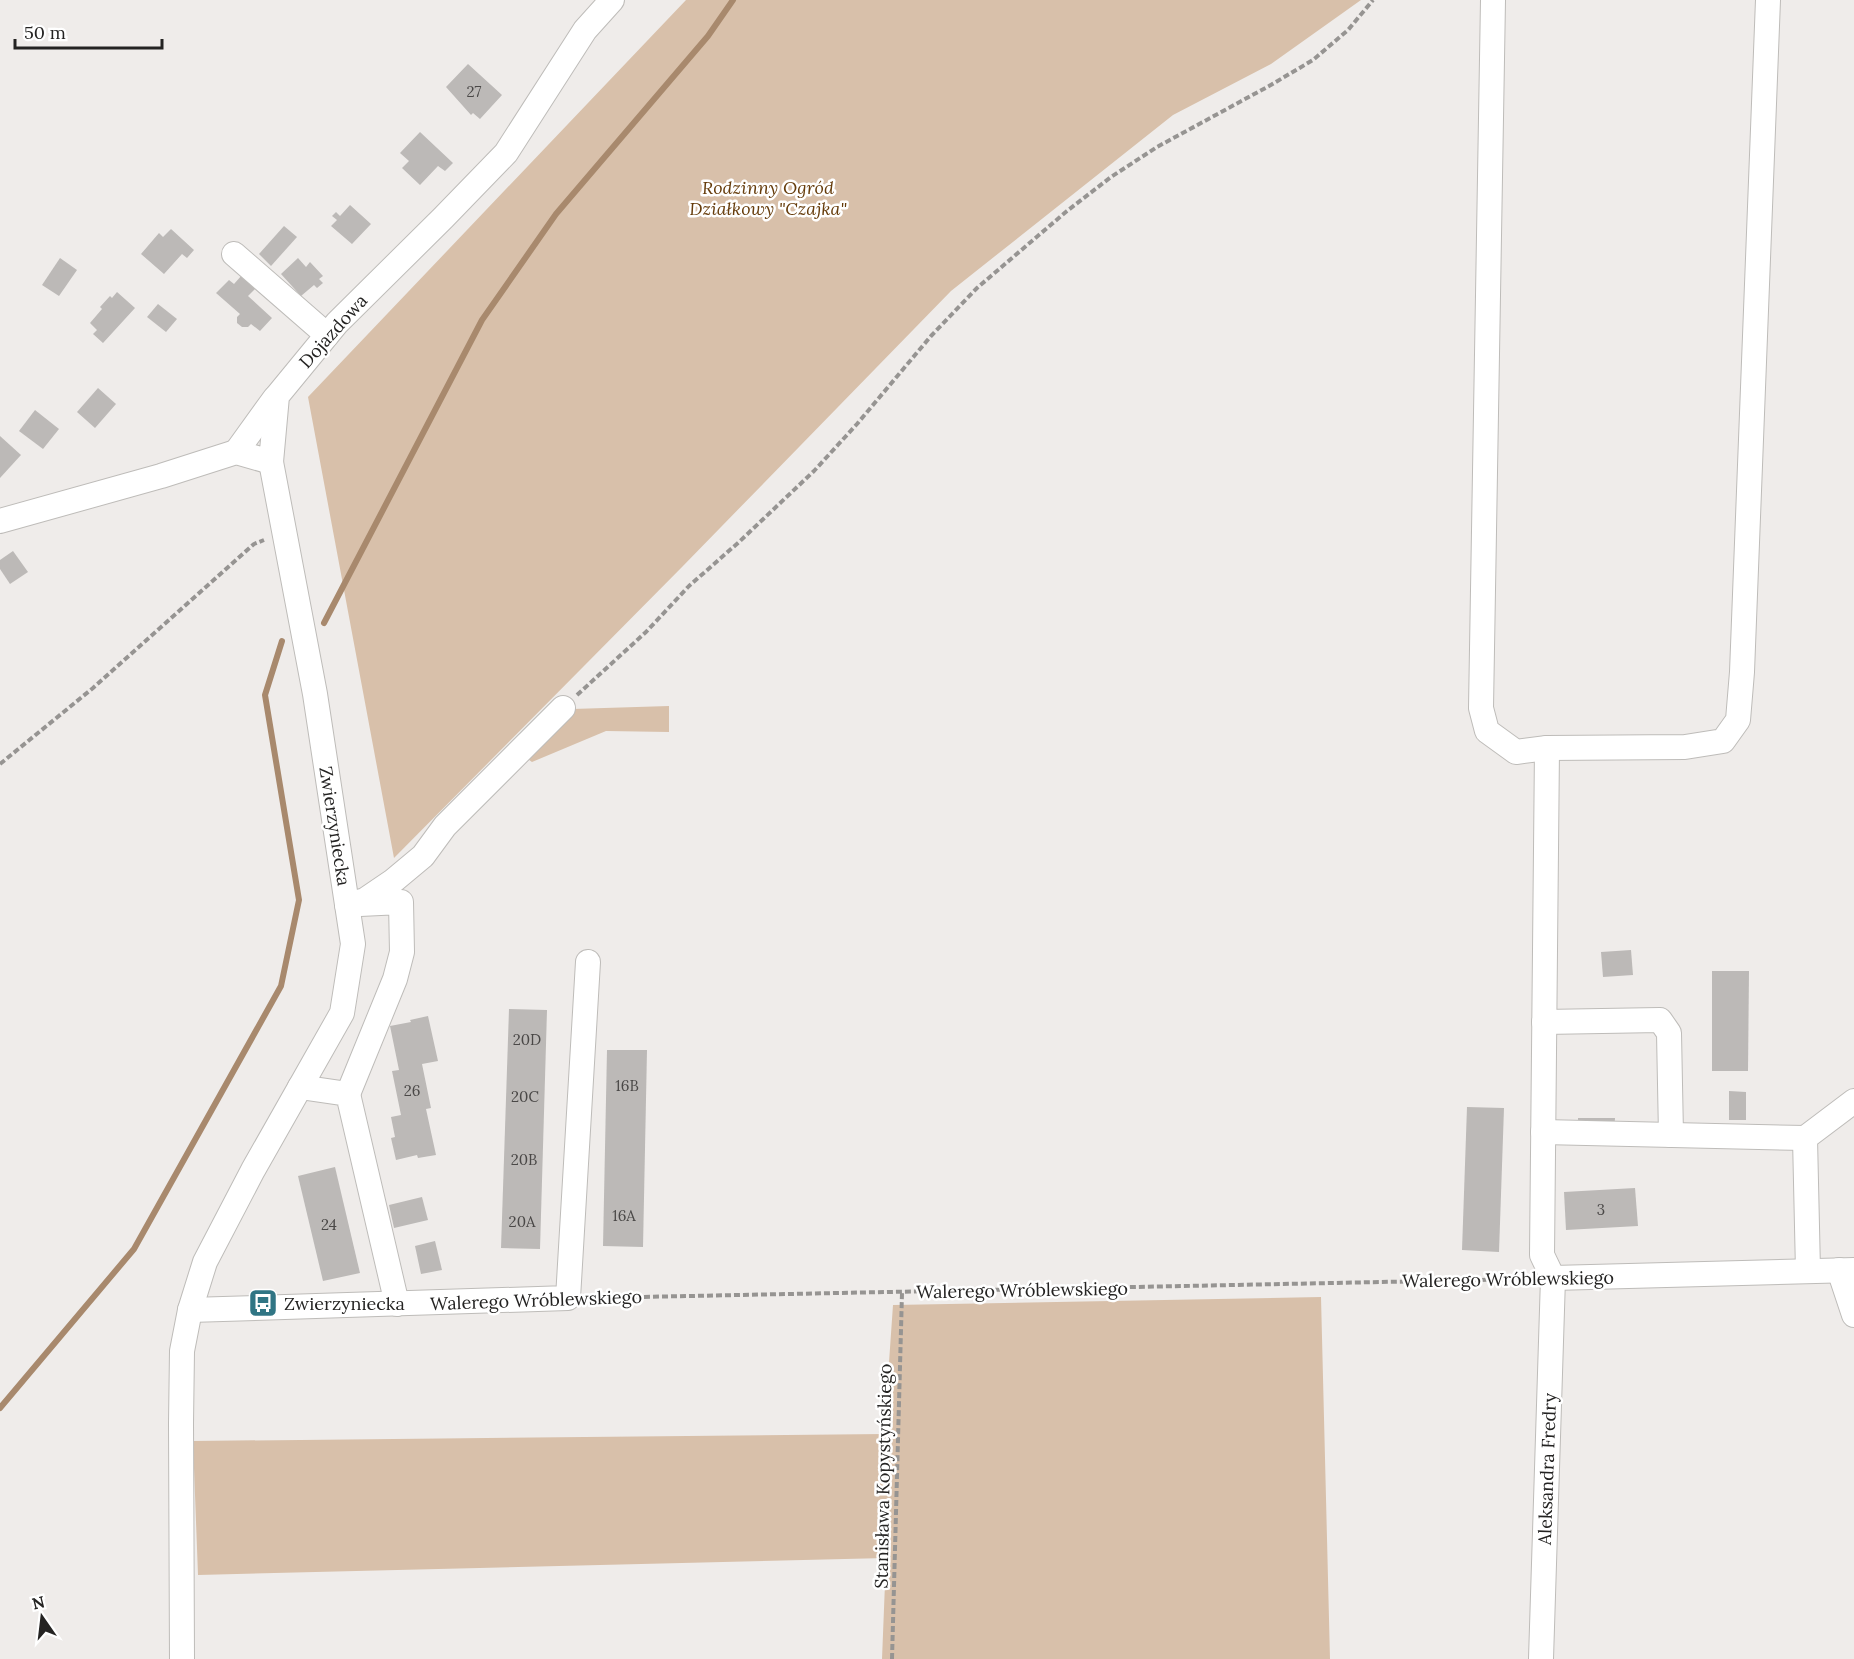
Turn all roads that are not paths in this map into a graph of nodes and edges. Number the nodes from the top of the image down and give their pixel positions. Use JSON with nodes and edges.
{"nodes":[{"id":1,"x":612,"y":0,"type":"edge"},
{"id":2,"x":1493,"y":0,"type":"edge"},
{"id":3,"x":1768,"y":0,"type":"edge"},
{"id":4,"x":234,"y":254,"type":"dead end"},
{"id":5,"x":327,"y":335,"type":"junction"},
{"id":6,"x":277,"y":396,"type":"junction"},
{"id":7,"x":236,"y":452,"type":"junction"},
{"id":8,"x":271,"y":462,"type":"junction"},
{"id":9,"x":0,"y":520,"type":"edge"},
{"id":10,"x":563,"y":708,"type":"road end"},
{"id":11,"x":1547,"y":748,"type":"junction"},
{"id":12,"x":347,"y":905,"type":"junction"},
{"id":13,"x":588,"y":962,"type":"dead end"},
{"id":14,"x":1544,"y":1022,"type":"junction"},
{"id":15,"x":300,"y":1087,"type":"junction"},
{"id":16,"x":348,"y":1094,"type":"junction"},
{"id":17,"x":1854,"y":1101,"type":"edge"},
{"id":18,"x":1543,"y":1132,"type":"junction"},
{"id":19,"x":1671,"y":1135,"type":"junction"},
{"id":20,"x":1805,"y":1138,"type":"junction"},
{"id":21,"x":1847,"y":1270,"type":"edge"},
{"id":22,"x":1808,"y":1271,"type":"junction"},
{"id":23,"x":1553,"y":1278,"type":"junction"},
{"id":24,"x":397,"y":1304,"type":"junction"},
{"id":25,"x":190,"y":1310,"type":"junction"},
{"id":26,"x":1854,"y":1315,"type":"edge"},
{"id":27,"x":182,"y":1659,"type":"edge"},
{"id":28,"x":1541,"y":1659,"type":"edge"}],
"edges":[{"from":1,"to":5,"type":"street","name":"Dojazdowa"},
{"from":2,"to":11,"type":"street"},
{"from":3,"to":11,"type":"street"},
{"from":4,"to":5,"type":"street"},
{"from":5,"to":6,"type":"street","name":"Dojazdowa"},
{"from":6,"to":7,"type":"street","name":"Dojazdowa"},
{"from":6,"to":8,"type":"street"},
{"from":7,"to":8,"type":"street"},
{"from":7,"to":9,"type":"street"},
{"from":8,"to":12,"type":"street","name":"Zwierzyniecka"},
{"from":10,"to":12,"type":"street"},
{"from":11,"to":14,"type":"street"},
{"from":12,"to":15,"type":"street","name":"Zwierzyniecka"},
{"from":12,"to":16,"type":"street"},
{"from":13,"to":24,"type":"street","name":"Walerego Wróblewskiego"},
{"from":14,"to":18,"type":"street"},
{"from":14,"to":19,"type":"street"},
{"from":15,"to":16,"type":"street"},
{"from":15,"to":25,"type":"street","name":"Zwierzyniecka"},
{"from":16,"to":24,"type":"street"},
{"from":17,"to":20,"type":"street"},
{"from":18,"to":19,"type":"street"},
{"from":18,"to":23,"type":"street"},
{"from":19,"to":20,"type":"street"},
{"from":20,"to":22,"type":"street"},
{"from":21,"to":22,"type":"street","name":"Walerego Wróblewskiego"},
{"from":21,"to":26,"type":"street"},
{"from":22,"to":23,"type":"street","name":"Walerego Wróblewskiego"},
{"from":23,"to":28,"type":"street","name":"Aleksandra Fredry"},
{"from":24,"to":25,"type":"street","name":"Walerego Wróblewskiego"},
{"from":25,"to":27,"type":"street","name":"Zwierzyniecka"}]}
